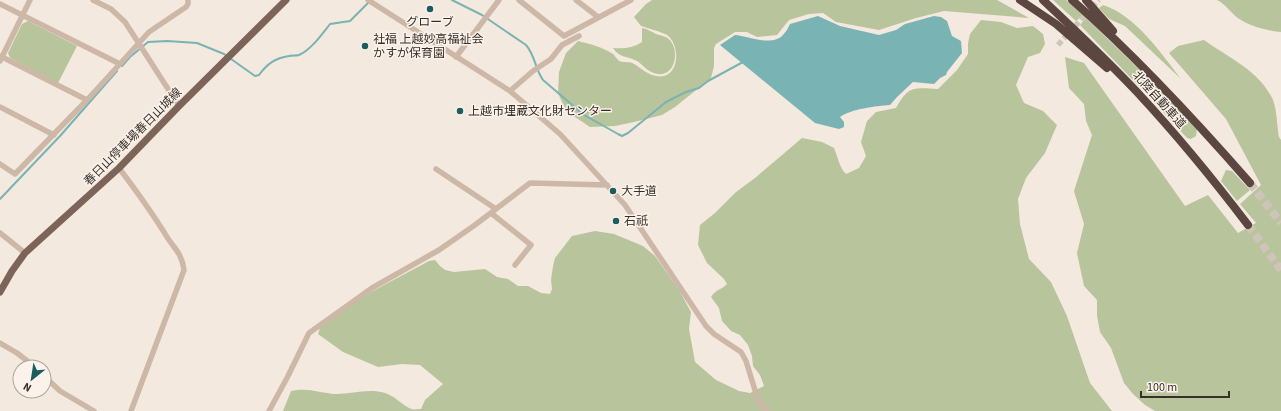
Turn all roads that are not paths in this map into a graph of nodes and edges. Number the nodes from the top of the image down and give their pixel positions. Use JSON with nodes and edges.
{"nodes":[{"id":1,"x":30,"y":0,"type":"edge"},
{"id":2,"x":93,"y":0,"type":"edge"},
{"id":3,"x":188,"y":0,"type":"edge"},
{"id":4,"x":286,"y":0,"type":"edge"},
{"id":5,"x":368,"y":0,"type":"edge"},
{"id":6,"x":490,"y":0,"type":"edge"},
{"id":7,"x":519,"y":0,"type":"edge"},
{"id":8,"x":576,"y":0,"type":"edge"},
{"id":9,"x":1020,"y":0,"type":"edge"},
{"id":10,"x":1043,"y":0,"type":"edge"},
{"id":11,"x":1072,"y":0,"type":"edge"},
{"id":12,"x":1086,"y":0,"type":"edge"},
{"id":13,"x":626,"y":1,"type":"edge"},
{"id":14,"x":497,"y":2,"type":"edge"},
{"id":15,"x":0,"y":4,"type":"edge"},
{"id":16,"x":23,"y":15,"type":"junction"},
{"id":17,"x":598,"y":18,"type":"junction"},
{"id":18,"x":579,"y":36,"type":"dead end"},
{"id":19,"x":138,"y":42,"type":"junction"},
{"id":20,"x":1,"y":58,"type":"edge"},
{"id":21,"x":456,"y":58,"type":"junction"},
{"id":22,"x":120,"y":64,"type":"junction"},
{"id":23,"x":510,"y":91,"type":"junction"},
{"id":24,"x":87,"y":100,"type":"junction"},
{"id":25,"x":180,"y":106,"type":"junction"},
{"id":26,"x":0,"y":107,"type":"edge"},
{"id":27,"x":1171,"y":130,"type":"junction"},
{"id":28,"x":54,"y":135,"type":"junction"},
{"id":29,"x":1219,"y":147,"type":"junction"},
{"id":30,"x":0,"y":164,"type":"edge"},
{"id":31,"x":119,"y":168,"type":"junction"},
{"id":32,"x":436,"y":169,"type":"dead end"},
{"id":33,"x":1250,"y":183,"type":"tunnel mouth"},
{"id":34,"x":608,"y":185,"type":"junction"},
{"id":35,"x":493,"y":211,"type":"junction"},
{"id":36,"x":1248,"y":225,"type":"tunnel mouth"},
{"id":37,"x":0,"y":233,"type":"edge"},
{"id":38,"x":25,"y":253,"type":"junction"},
{"id":39,"x":515,"y":265,"type":"dead end"},
{"id":40,"x":0,"y":292,"type":"edge"},
{"id":41,"x":0,"y":343,"type":"edge"},
{"id":42,"x":25,"y":359,"type":"edge"},
{"id":43,"x":52,"y":384,"type":"edge"},
{"id":44,"x":94,"y":411,"type":"edge"},
{"id":45,"x":131,"y":411,"type":"edge"},
{"id":46,"x":269,"y":411,"type":"edge"},
{"id":47,"x":767,"y":411,"type":"edge"}],
"edges":[{"from":1,"to":16,"type":"street"},
{"from":2,"to":19,"type":"street"},
{"from":3,"to":19,"type":"street"},
{"from":4,"to":25,"type":"main road","name":"春日山停車場春日山城線"},
{"from":5,"to":21,"type":"street"},
{"from":6,"to":14,"type":"street"},
{"from":7,"to":17,"type":"street"},
{"from":8,"to":17,"type":"street"},
{"from":9,"to":27,"type":"highway"},
{"from":10,"to":27,"type":"highway","name":"北陸自動車道"},
{"from":11,"to":29,"type":"highway","name":"北陸自動車道"},
{"from":12,"to":29,"type":"highway"},
{"from":13,"to":17,"type":"street"},
{"from":14,"to":21,"type":"street"},
{"from":15,"to":16,"type":"street"},
{"from":16,"to":20,"type":"street"},
{"from":16,"to":22,"type":"street"},
{"from":18,"to":23,"type":"street"},
{"from":19,"to":22,"type":"street"},
{"from":19,"to":25,"type":"street"},
{"from":20,"to":24,"type":"street"},
{"from":21,"to":23,"type":"street"},
{"from":22,"to":24,"type":"street"},
{"from":23,"to":34,"type":"street"},
{"from":24,"to":28,"type":"street"},
{"from":25,"to":31,"type":"main road","name":"春日山停車場春日山城線"},
{"from":26,"to":28,"type":"street"},
{"from":27,"to":36,"type":"highway","name":"北陸自動車道"},
{"from":28,"to":30,"type":"street"},
{"from":29,"to":33,"type":"highway","name":"北陸自動車道"},
{"from":31,"to":38,"type":"main road","name":"春日山停車場春日山城線"},
{"from":31,"to":45,"type":"street"},
{"from":32,"to":35,"type":"street"},
{"from":34,"to":35,"type":"street"},
{"from":34,"to":47,"type":"street"},
{"from":35,"to":39,"type":"street"},
{"from":35,"to":46,"type":"street"},
{"from":37,"to":38,"type":"street"},
{"from":38,"to":40,"type":"main road","name":"春日山停車場春日山城線"},
{"from":41,"to":42,"type":"street"},
{"from":43,"to":44,"type":"street"}]}
